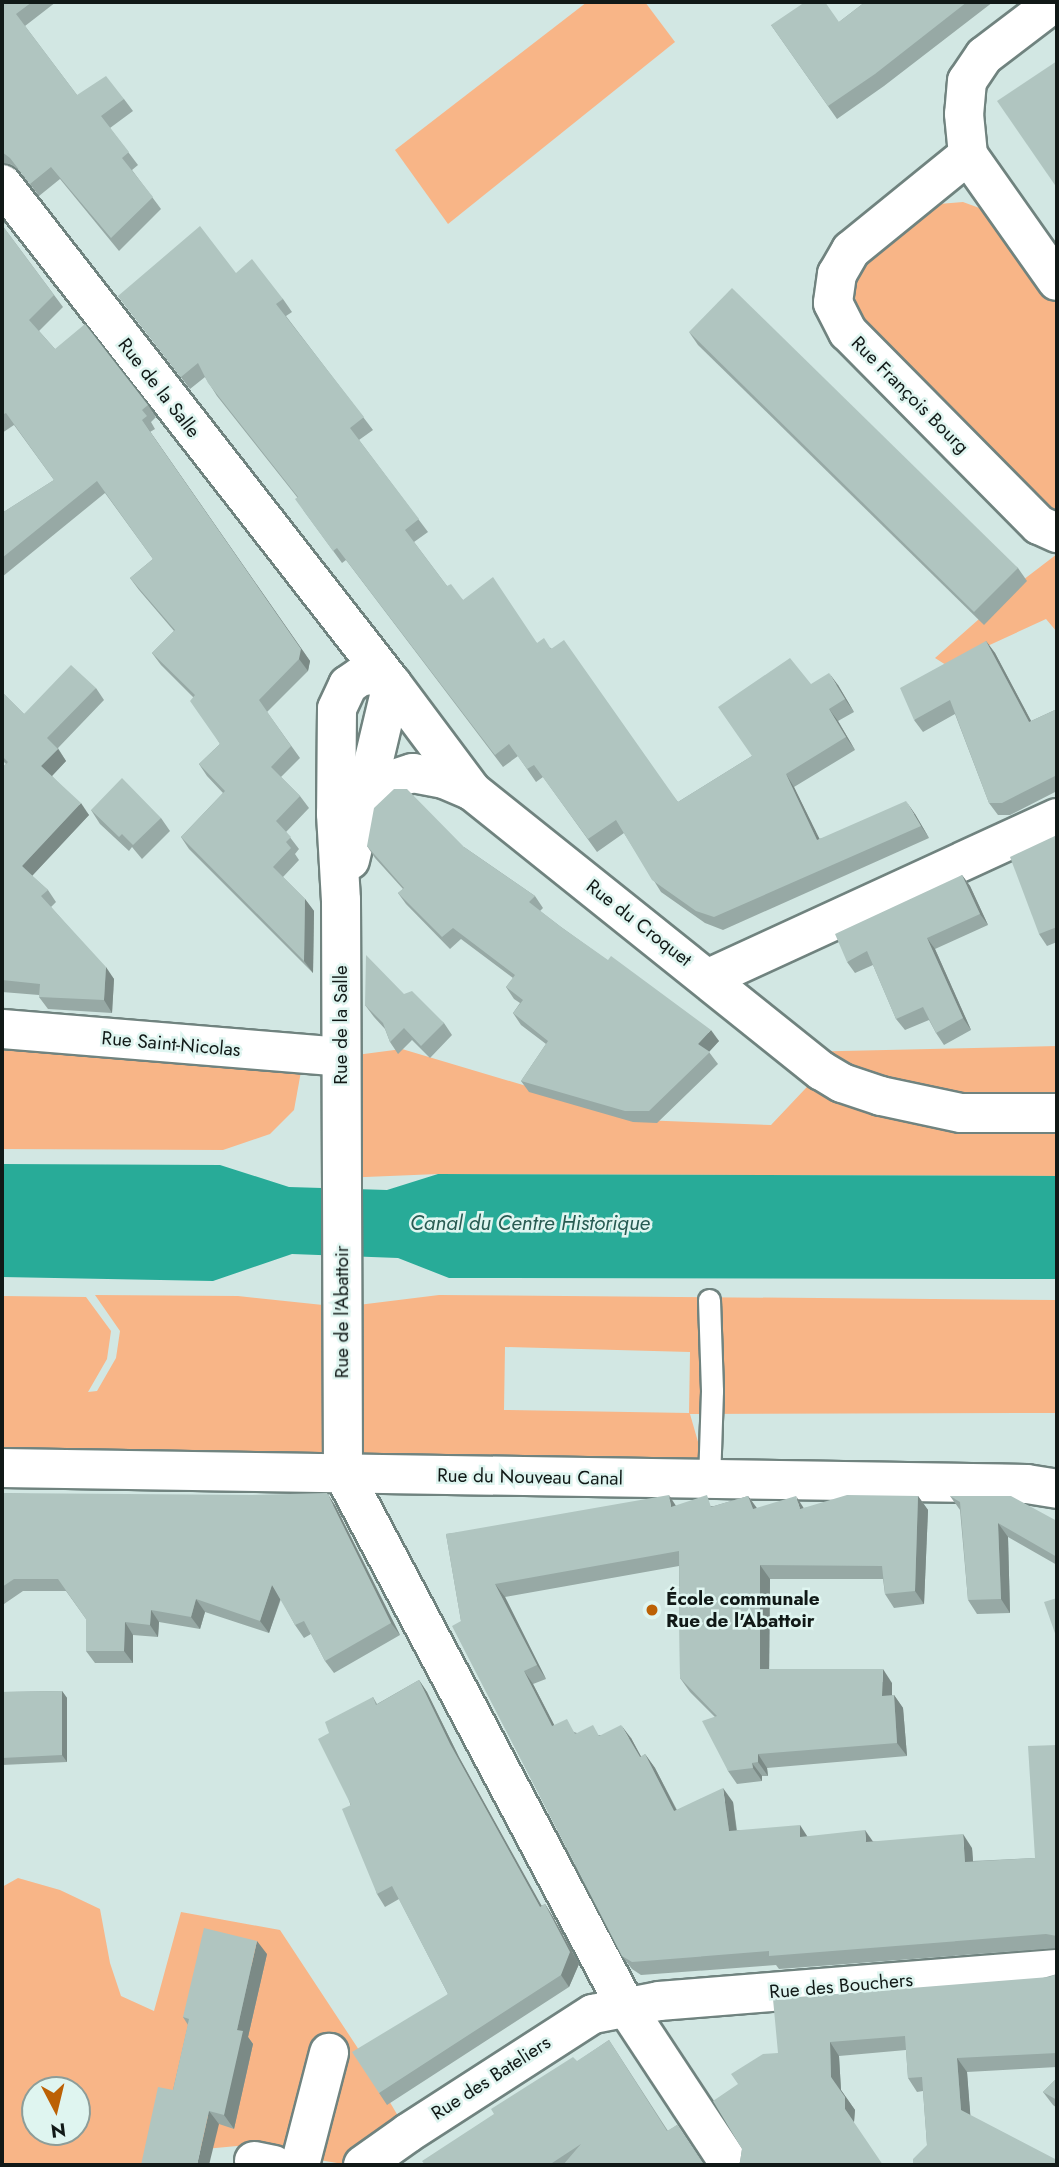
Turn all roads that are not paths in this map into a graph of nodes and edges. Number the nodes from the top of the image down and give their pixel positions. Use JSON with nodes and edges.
{"nodes":[{"id":1,"x":1055,"y":2,"type":"edge"},
{"id":2,"x":968,"y":155,"type":"junction"},
{"id":3,"x":2,"y":184,"type":"edge"},
{"id":4,"x":1057,"y":281,"type":"edge"},
{"id":5,"x":1057,"y":533,"type":"edge"},
{"id":6,"x":319,"y":592,"type":"junction"},
{"id":7,"x":392,"y":684,"type":"junction"},
{"id":8,"x":337,"y":709,"type":"junction"},
{"id":9,"x":471,"y":792,"type":"junction"},
{"id":10,"x":366,"y":799,"type":"junction"},
{"id":11,"x":1057,"y":818,"type":"edge"},
{"id":12,"x":341,"y":900,"type":"junction"},
{"id":13,"x":709,"y":978,"type":"junction"},
{"id":14,"x":2,"y":1029,"type":"edge"},
{"id":15,"x":341,"y":1057,"type":"junction"},
{"id":16,"x":1057,"y":1113,"type":"edge"},
{"id":17,"x":341,"y":1150,"type":"joint"},
{"id":18,"x":709,"y":1300,"type":"dead end"},
{"id":19,"x":2,"y":1468,"type":"edge"},
{"id":20,"x":343,"y":1473,"type":"junction"},
{"id":21,"x":709,"y":1480,"type":"junction"},
{"id":22,"x":1057,"y":1489,"type":"edge"},
{"id":23,"x":1057,"y":1969,"type":"edge"},
{"id":24,"x":626,"y":2007,"type":"junction"},
{"id":25,"x":329,"y":2053,"type":"dead end"},
{"id":26,"x":300,"y":2165,"type":"edge"},
{"id":27,"x":363,"y":2165,"type":"edge"},
{"id":28,"x":730,"y":2165,"type":"edge"}],
"edges":[{"from":1,"to":2,"type":"street"},
{"from":2,"to":4,"type":"street"},
{"from":2,"to":5,"type":"street","name":"Rue François Bourg"},
{"from":3,"to":6,"type":"street","name":"Rue de la Salle"},
{"from":6,"to":7,"type":"street","name":"Rue de la Salle"},
{"from":6,"to":8,"type":"street","name":"Rue de la Salle"},
{"from":7,"to":8,"type":"street"},
{"from":7,"to":9,"type":"street","name":"Rue du Croquet"},
{"from":7,"to":10,"type":"street","name":"Rue de la Salle"},
{"from":8,"to":12,"type":"street","name":"Rue de la Salle"},
{"from":9,"to":10,"type":"street"},
{"from":9,"to":13,"type":"street","name":"Rue du Croquet"},
{"from":10,"to":12,"type":"street","name":"Rue de la Salle"},
{"from":11,"to":13,"type":"street","name":"Rue du Croquet"},
{"from":12,"to":15,"type":"street","name":"Rue de la Salle"},
{"from":13,"to":16,"type":"street"},
{"from":14,"to":15,"type":"street","name":"Rue Saint-Nicolas"},
{"from":15,"to":17,"type":"street","name":"Rue de la Salle"},
{"from":17,"to":20,"type":"street","name":"Rue de l'Abattoir"},
{"from":18,"to":21,"type":"lane"},
{"from":19,"to":20,"type":"street","name":"Rue du Nouveau Canal"},
{"from":20,"to":21,"type":"street","name":"Rue du Nouveau Canal"},
{"from":20,"to":24,"type":"street"},
{"from":21,"to":22,"type":"street","name":"Rue du Nouveau Canal"},
{"from":23,"to":24,"type":"street","name":"Rue des Bouchers"},
{"from":24,"to":27,"type":"street","name":"Rue des Bateliers"},
{"from":24,"to":28,"type":"street"},
{"from":25,"to":26,"type":"street"}]}
